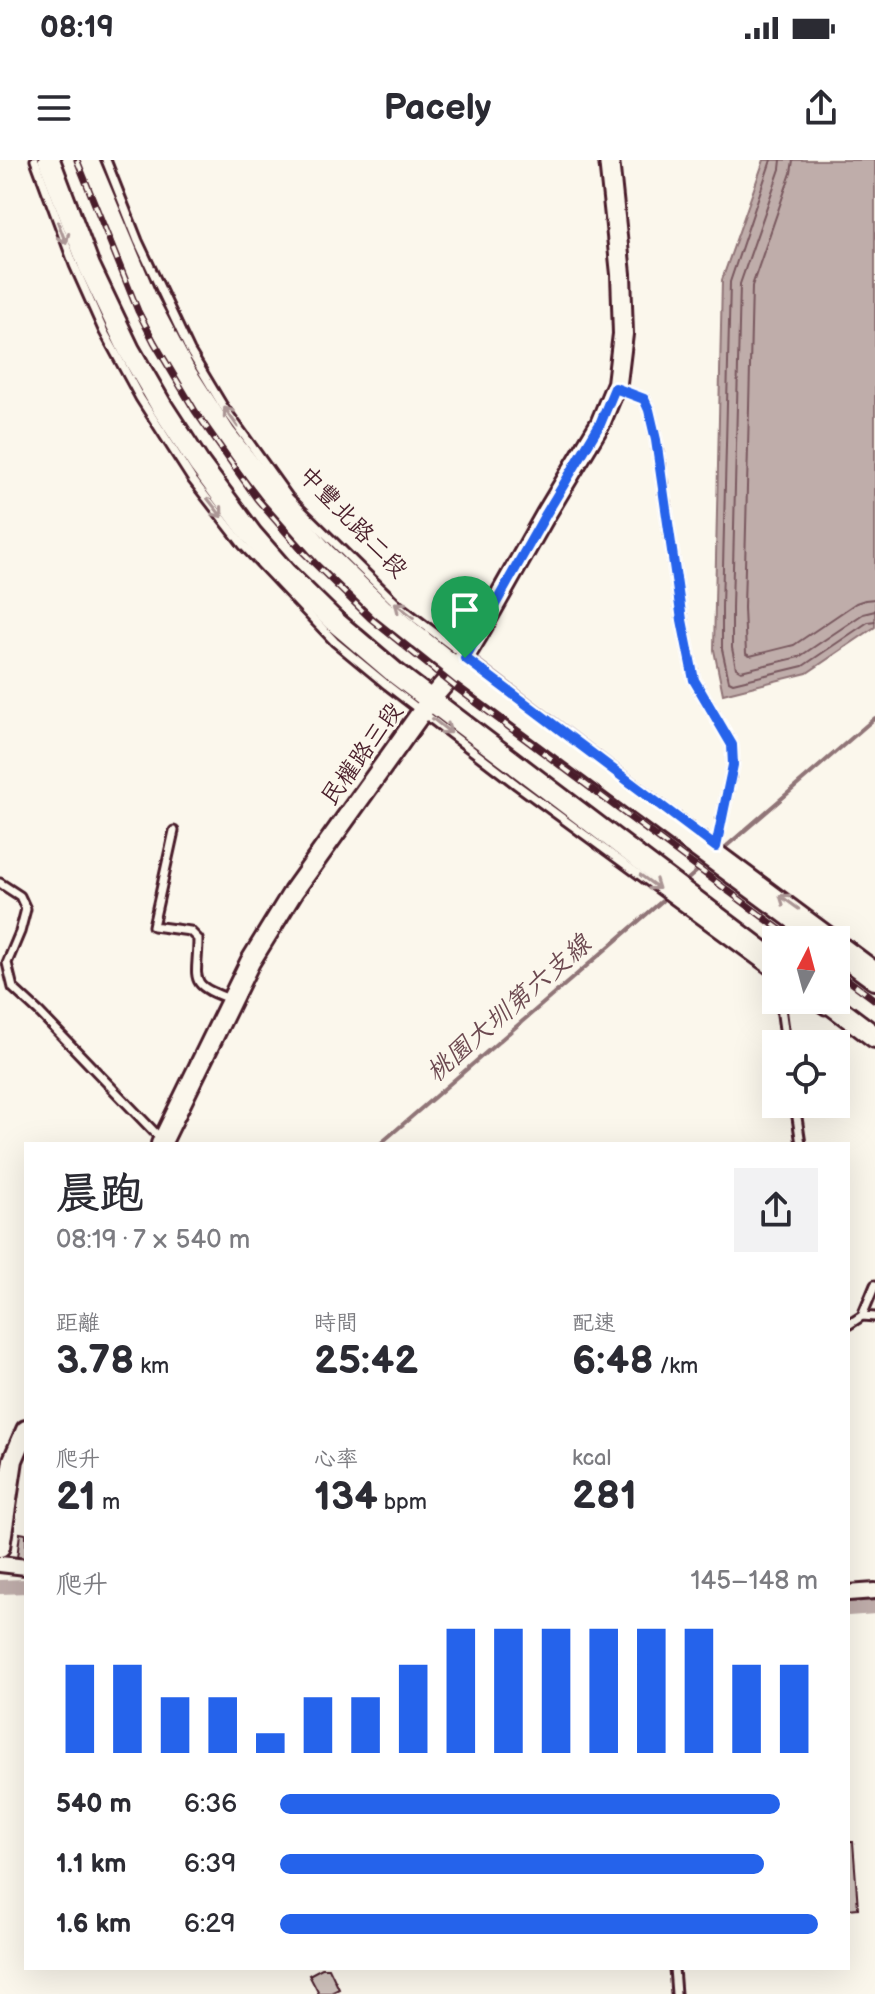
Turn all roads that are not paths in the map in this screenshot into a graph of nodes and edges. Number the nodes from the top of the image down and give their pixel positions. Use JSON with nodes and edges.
{"nodes":[{"id":1,"x":35,"y":160,"type":"edge"},
{"id":2,"x":49,"y":160,"type":"edge"},
{"id":3,"x":88,"y":160,"type":"edge"},
{"id":4,"x":106,"y":160,"type":"edge"},
{"id":5,"x":609,"y":160,"type":"edge"},
{"id":6,"x":615,"y":388,"type":"junction"},
{"id":7,"x":461,"y":663,"type":"junction"},
{"id":8,"x":427,"y":705,"type":"junction"},
{"id":9,"x":174,"y":831,"type":"dead end"},
{"id":10,"x":716,"y":847,"type":"junction"},
{"id":11,"x":0,"y":883,"type":"edge"},
{"id":12,"x":805,"y":926,"type":"edge"},
{"id":13,"x":762,"y":952,"type":"edge"},
{"id":14,"x":850,"y":960,"type":"edge"},
{"id":15,"x":762,"y":965,"type":"edge"},
{"id":16,"x":875,"y":965,"type":"edge"},
{"id":17,"x":875,"y":979,"type":"edge"},
{"id":18,"x":232,"y":1000,"type":"junction"},
{"id":19,"x":829,"y":1014,"type":"edge"},
{"id":20,"x":845,"y":1014,"type":"edge"},
{"id":21,"x":875,"y":1037,"type":"edge"},
{"id":22,"x":875,"y":1047,"type":"edge"},
{"id":23,"x":797,"y":1118,"type":"edge"},
{"id":24,"x":162,"y":1142,"type":"edge"},
{"id":25,"x":801,"y":1142,"type":"edge"},
{"id":26,"x":875,"y":1285,"type":"edge"},
{"id":27,"x":862,"y":1316,"type":"junction"},
{"id":28,"x":875,"y":1317,"type":"edge"},
{"id":29,"x":850,"y":1324,"type":"edge"},
{"id":30,"x":24,"y":1433,"type":"edge"},
{"id":31,"x":7,"y":1458,"type":"edge"},
{"id":32,"x":0,"y":1547,"type":"edge"},
{"id":33,"x":0,"y":1564,"type":"edge"},
{"id":34,"x":24,"y":1567,"type":"edge"},
{"id":35,"x":875,"y":1591,"type":"edge"},
{"id":36,"x":850,"y":1593,"type":"edge"},
{"id":37,"x":674,"y":1970,"type":"edge"},
{"id":38,"x":676,"y":1994,"type":"edge"}],
"edges":[{"from":1,"to":8,"type":"lane","one_way":true},
{"from":2,"to":8,"type":"main road"},
{"from":3,"to":7,"type":"main road","name":"中豐北路二段"},
{"from":7,"to":4,"type":"lane","name":"中豐北路二段","one_way":true},
{"from":5,"to":6,"type":"street","name":"民權路三段"},
{"from":6,"to":7,"type":"street","name":"民權路三段"},
{"from":6,"to":10,"type":"lane"},
{"from":7,"to":8,"type":"street","name":"民權路三段"},
{"from":7,"to":10,"type":"lane","name":"中豐北路二段"},
{"from":7,"to":12,"type":"main road","name":"中豐北路二段"},
{"from":8,"to":13,"type":"main road"},
{"from":8,"to":15,"type":"lane","one_way":true},
{"from":8,"to":18,"type":"street","name":"民權路三段"},
{"from":9,"to":18,"type":"lane"},
{"from":16,"to":10,"type":"lane","name":"中豐北路二段","one_way":true},
{"from":11,"to":24,"type":"lane"},
{"from":14,"to":17,"type":"main road"},
{"from":18,"to":24,"type":"street","name":"民權路三段"},
{"from":19,"to":22,"type":"lane"},
{"from":20,"to":21,"type":"main road"},
{"from":23,"to":25,"type":"lane"},
{"from":26,"to":27,"type":"lane"},
{"from":27,"to":28,"type":"lane"},
{"from":27,"to":29,"type":"lane"},
{"from":30,"to":31,"type":"street"},
{"from":31,"to":32,"type":"street"},
{"from":33,"to":34,"type":"street"},
{"from":35,"to":36,"type":"street"},
{"from":37,"to":38,"type":"lane"}]}
